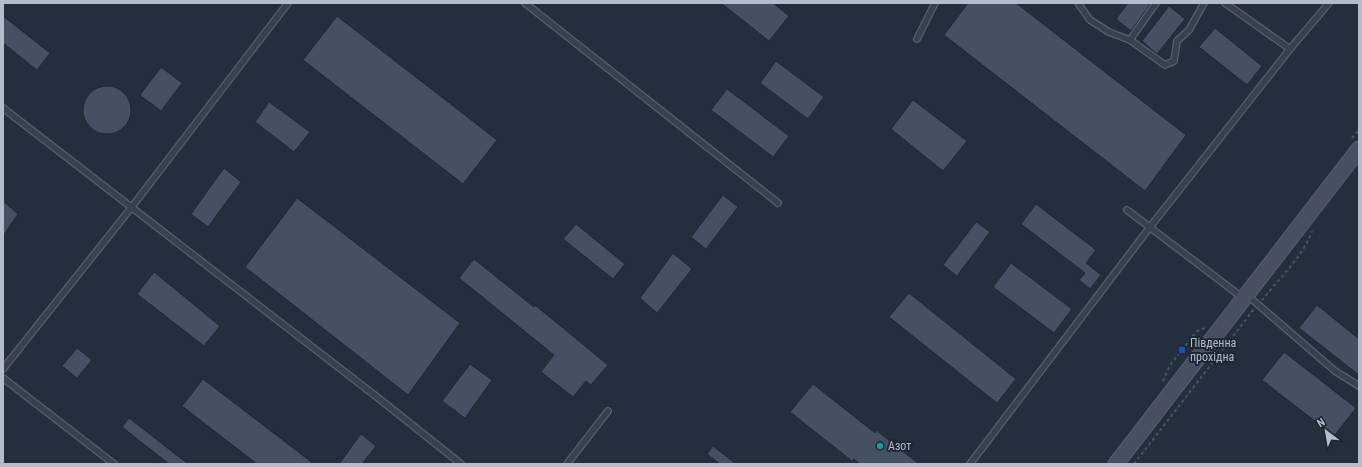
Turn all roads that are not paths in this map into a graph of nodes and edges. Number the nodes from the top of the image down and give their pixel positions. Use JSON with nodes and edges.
{"nodes":[{"id":1,"x":288,"y":3,"type":"edge"},
{"id":2,"x":524,"y":3,"type":"edge"},
{"id":3,"x":935,"y":3,"type":"edge"},
{"id":4,"x":1078,"y":3,"type":"edge"},
{"id":5,"x":1156,"y":3,"type":"edge"},
{"id":6,"x":1204,"y":3,"type":"edge"},
{"id":7,"x":1225,"y":3,"type":"edge"},
{"id":8,"x":1329,"y":3,"type":"edge"},
{"id":9,"x":917,"y":39,"type":"dead end"},
{"id":10,"x":1130,"y":40,"type":"junction"},
{"id":11,"x":1290,"y":49,"type":"junction"},
{"id":12,"x":3,"y":108,"type":"edge"},
{"id":13,"x":1359,"y":149,"type":"edge"},
{"id":14,"x":778,"y":203,"type":"dead end"},
{"id":15,"x":130,"y":208,"type":"junction"},
{"id":16,"x":1127,"y":210,"type":"dead end"},
{"id":17,"x":1150,"y":227,"type":"junction"},
{"id":18,"x":1249,"y":299,"type":"junction"},
{"id":19,"x":3,"y":369,"type":"edge"},
{"id":20,"x":3,"y":378,"type":"edge"},
{"id":21,"x":1359,"y":386,"type":"edge"},
{"id":22,"x":608,"y":411,"type":"dead end"},
{"id":23,"x":114,"y":464,"type":"edge"},
{"id":24,"x":461,"y":464,"type":"edge"},
{"id":25,"x":567,"y":464,"type":"edge"},
{"id":26,"x":970,"y":464,"type":"edge"},
{"id":27,"x":1116,"y":464,"type":"edge"}],
"edges":[{"from":1,"to":15,"type":"lane"},
{"from":2,"to":14,"type":"lane"},
{"from":3,"to":9,"type":"lane"},
{"from":4,"to":10,"type":"lane"},
{"from":5,"to":10,"type":"lane"},
{"from":6,"to":10,"type":"lane"},
{"from":7,"to":11,"type":"lane"},
{"from":8,"to":11,"type":"lane"},
{"from":11,"to":17,"type":"lane"},
{"from":12,"to":15,"type":"lane"},
{"from":13,"to":18,"type":"main road"},
{"from":15,"to":19,"type":"lane"},
{"from":15,"to":24,"type":"lane"},
{"from":16,"to":17,"type":"lane"},
{"from":17,"to":18,"type":"lane"},
{"from":17,"to":26,"type":"lane"},
{"from":18,"to":21,"type":"lane"},
{"from":18,"to":27,"type":"main road"},
{"from":20,"to":23,"type":"lane"},
{"from":22,"to":25,"type":"lane"}]}
